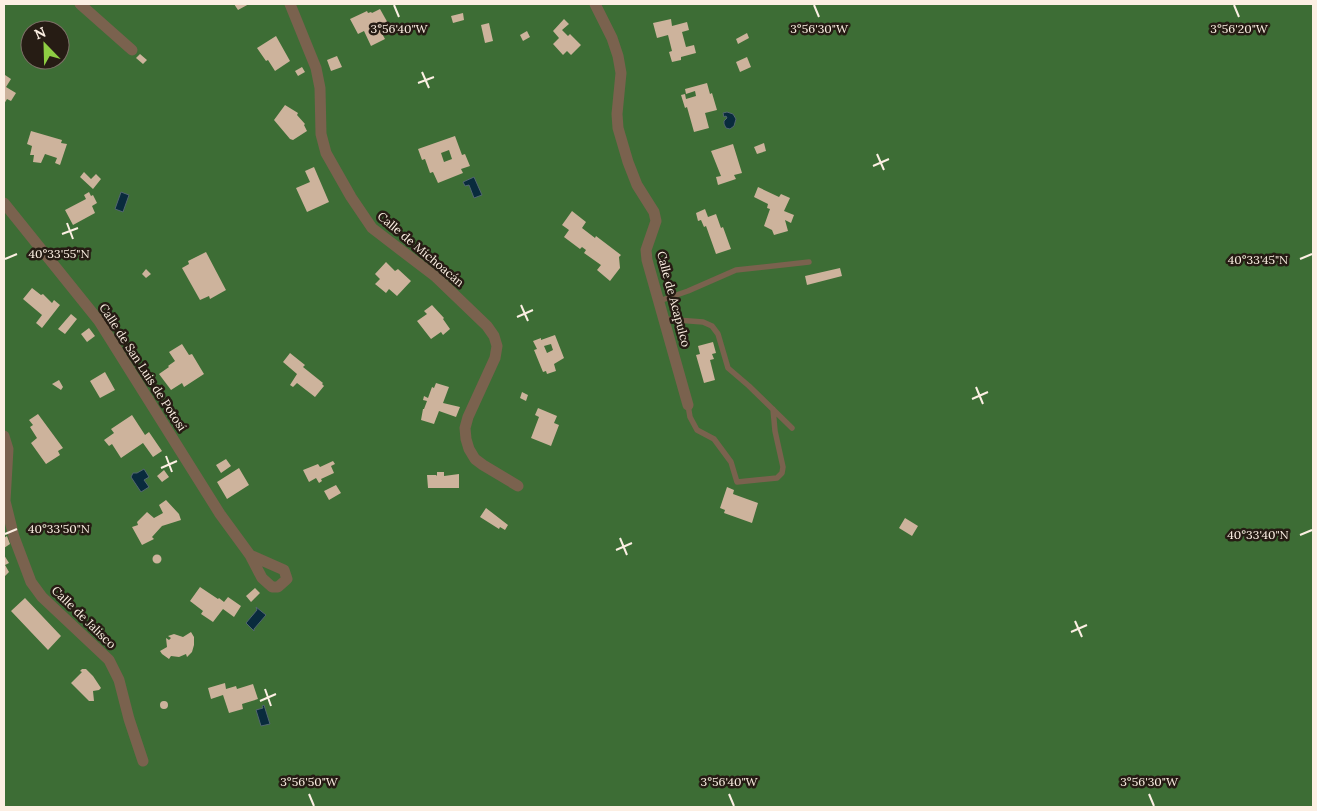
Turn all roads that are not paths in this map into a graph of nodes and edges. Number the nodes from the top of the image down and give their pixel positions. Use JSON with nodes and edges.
{"nodes":[{"id":1,"x":80,"y":4,"type":"edge"},
{"id":2,"x":290,"y":4,"type":"edge"},
{"id":3,"x":595,"y":4,"type":"edge"},
{"id":4,"x":132,"y":50,"type":"dead end"},
{"id":5,"x":4,"y":203,"type":"edge"},
{"id":6,"x":810,"y":262,"type":"dead end"},
{"id":7,"x":659,"y":301,"type":"junction"},
{"id":8,"x":664,"y":318,"type":"junction"},
{"id":9,"x":688,"y":405,"type":"joint"},
{"id":10,"x":773,"y":409,"type":"junction"},
{"id":11,"x":792,"y":428,"type":"dead end"},
{"id":12,"x":4,"y":436,"type":"edge"},
{"id":13,"x":518,"y":486,"type":"dead end"},
{"id":14,"x":250,"y":554,"type":"dead end"},
{"id":15,"x":143,"y":761,"type":"dead end"}],
"edges":[{"from":1,"to":4,"type":"street"},
{"from":2,"to":13,"type":"street","name":"Calle de Michoacán"},
{"from":3,"to":7,"type":"street","name":"Calle de Acapulco"},
{"from":5,"to":14,"type":"street","name":"Calle de San Luis de Potosí"},
{"from":6,"to":7,"type":"lane"},
{"from":7,"to":8,"type":"street","name":"Calle de Acapulco"},
{"from":8,"to":9,"type":"street","name":"Calle de Acapulco"},
{"from":8,"to":10,"type":"lane"},
{"from":9,"to":10,"type":"lane"},
{"from":10,"to":11,"type":"lane"},
{"from":12,"to":15,"type":"street","name":"Calle de Jalisco"}]}
